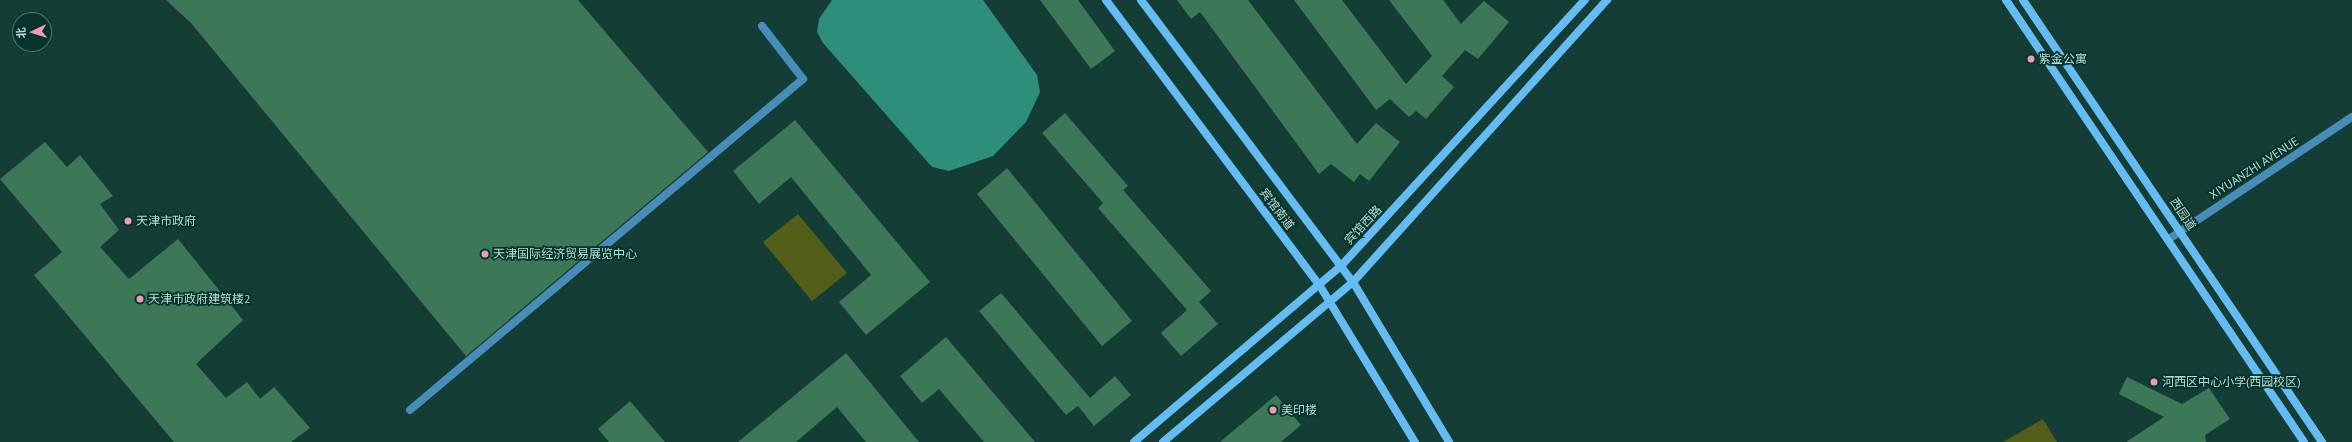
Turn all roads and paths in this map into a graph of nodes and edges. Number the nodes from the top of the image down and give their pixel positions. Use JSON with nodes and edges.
{"nodes":[{"id":1,"x":1106,"y":0,"type":"edge"},
{"id":2,"x":1141,"y":0,"type":"edge"},
{"id":3,"x":1585,"y":0,"type":"edge"},
{"id":4,"x":1607,"y":0,"type":"edge"},
{"id":5,"x":2006,"y":0,"type":"edge"},
{"id":6,"x":2023,"y":0,"type":"edge"},
{"id":7,"x":762,"y":26,"type":"dead end"},
{"id":8,"x":2352,"y":117,"type":"edge"},
{"id":9,"x":2180,"y":231,"type":"junction"},
{"id":10,"x":2169,"y":239,"type":"junction"},
{"id":11,"x":1341,"y":266,"type":"junction"},
{"id":12,"x":1353,"y":282,"type":"junction"},
{"id":13,"x":1320,"y":286,"type":"junction"},
{"id":14,"x":1331,"y":303,"type":"junction"},
{"id":15,"x":410,"y":410,"type":"dead end"},
{"id":16,"x":1134,"y":442,"type":"edge"},
{"id":17,"x":1163,"y":442,"type":"edge"},
{"id":18,"x":1415,"y":442,"type":"edge"},
{"id":19,"x":1449,"y":442,"type":"edge"},
{"id":20,"x":2304,"y":442,"type":"edge"},
{"id":21,"x":2322,"y":442,"type":"edge"}],
"edges":[{"from":1,"to":13,"type":"main road","name":"宾馆南道"},
{"from":2,"to":11,"type":"main road","name":"宾馆南道"},
{"from":3,"to":11,"type":"main road","name":"宾馆西路"},
{"from":4,"to":12,"type":"main road"},
{"from":5,"to":10,"type":"main road"},
{"from":6,"to":9,"type":"main road","name":"西园道"},
{"from":7,"to":15,"type":"street"},
{"from":8,"to":9,"type":"street","name":"XIYUANZHI AVENUE"},
{"from":9,"to":10,"type":"street","name":"XIYUANZHI AVENUE"},
{"from":9,"to":21,"type":"main road","name":"西园道"},
{"from":10,"to":20,"type":"main road"},
{"from":11,"to":12,"type":"main road","name":"宾馆南道"},
{"from":11,"to":13,"type":"main road","name":"宾馆西路"},
{"from":12,"to":14,"type":"main road"},
{"from":12,"to":19,"type":"main road","name":"宾馆南道"},
{"from":13,"to":14,"type":"main road","name":"宾馆南道"},
{"from":13,"to":16,"type":"main road","name":"宾馆西路"},
{"from":14,"to":17,"type":"main road"},
{"from":14,"to":18,"type":"main road","name":"宾馆南道"}]}
